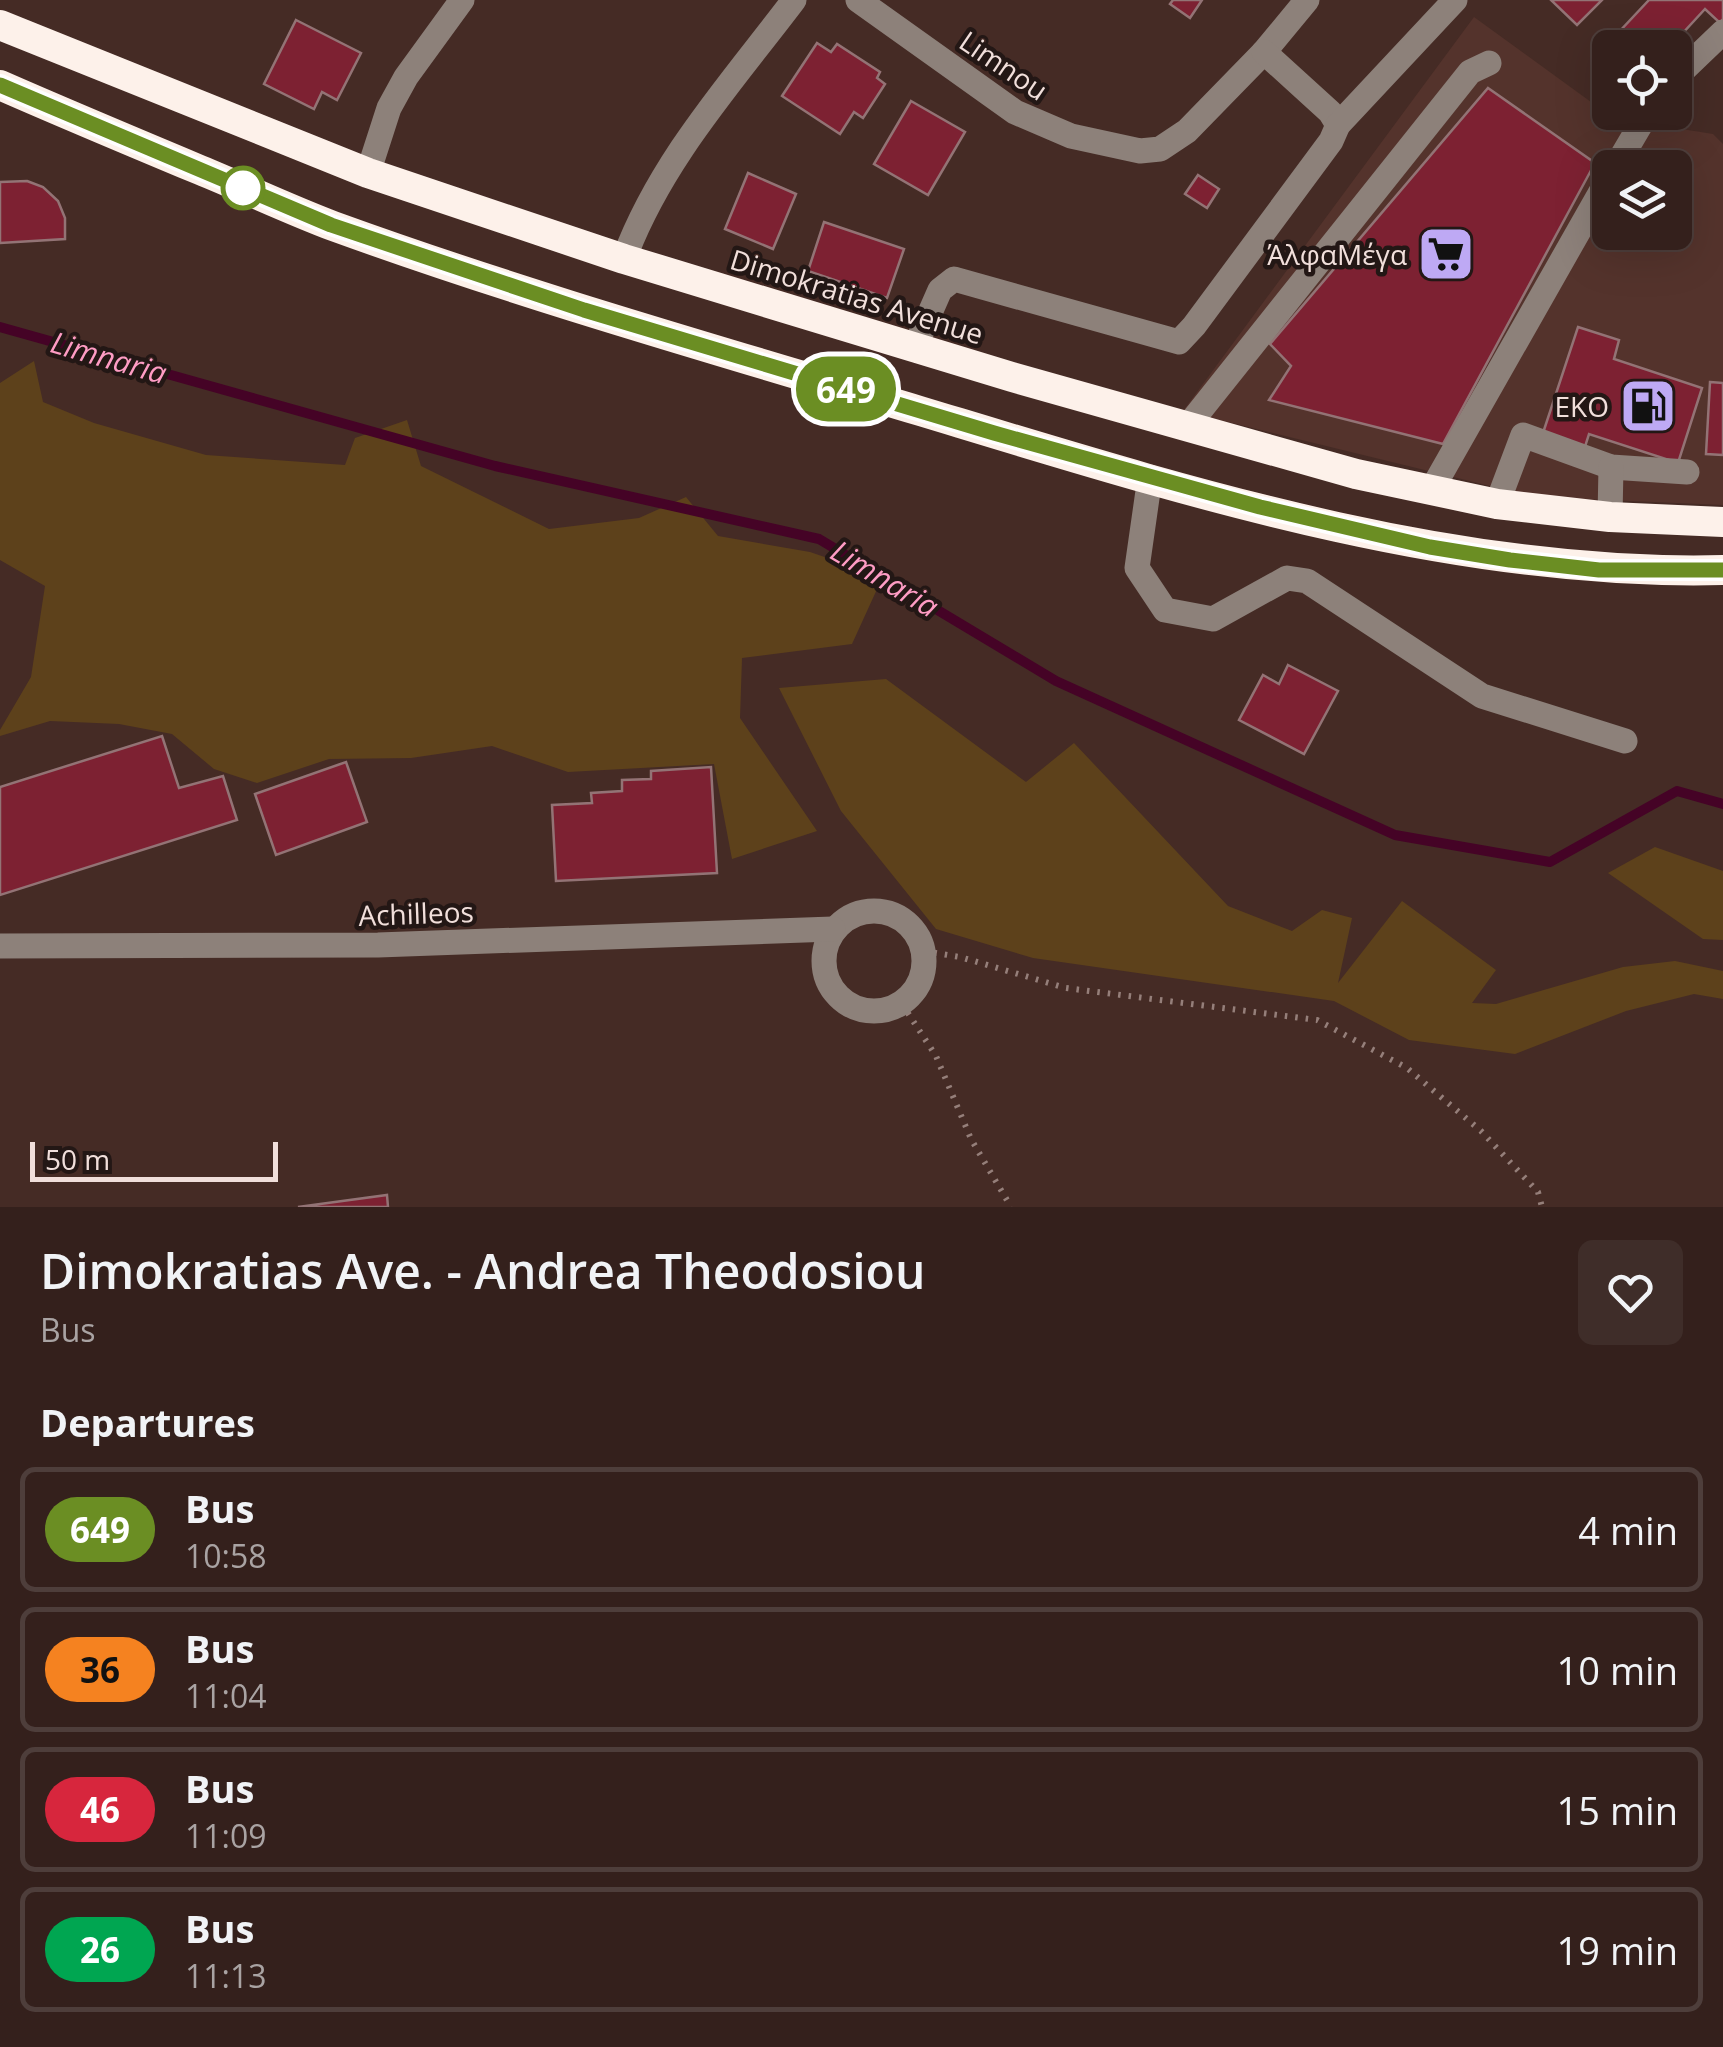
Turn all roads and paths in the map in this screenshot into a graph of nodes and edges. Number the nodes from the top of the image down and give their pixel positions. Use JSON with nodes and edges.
{"nodes":[{"id":1,"x":462,"y":0,"type":"edge"},
{"id":2,"x":794,"y":0,"type":"edge"},
{"id":3,"x":858,"y":0,"type":"edge"},
{"id":4,"x":1307,"y":0,"type":"edge"},
{"id":5,"x":1455,"y":0,"type":"edge"},
{"id":6,"x":0,"y":25,"type":"edge"},
{"id":7,"x":1723,"y":32,"type":"edge"},
{"id":8,"x":1264,"y":52,"type":"junction"},
{"id":9,"x":1692,"y":62,"type":"edge"},
{"id":10,"x":1489,"y":63,"type":"dead end"},
{"id":11,"x":0,"y":85,"type":"edge"},
{"id":12,"x":1338,"y":125,"type":"junction"},
{"id":13,"x":368,"y":173,"type":"junction"},
{"id":14,"x":1592,"y":208,"type":"edge"},
{"id":15,"x":624,"y":258,"type":"junction"},
{"id":16,"x":915,"y":348,"type":"junction"},
{"id":17,"x":1187,"y":427,"type":"junction"},
{"id":18,"x":1611,"y":467,"type":"junction"},
{"id":19,"x":1687,"y":472,"type":"dead end"},
{"id":20,"x":1150,"y":477,"type":"junction"},
{"id":21,"x":1432,"y":490,"type":"junction"},
{"id":22,"x":1497,"y":504,"type":"junction"},
{"id":23,"x":1610,"y":517,"type":"junction"},
{"id":24,"x":1723,"y":522,"type":"edge"},
{"id":25,"x":1723,"y":570,"type":"edge"},
{"id":26,"x":1625,"y":741,"type":"dead end"},
{"id":27,"x":833,"y":929,"type":"junction"},
{"id":28,"x":0,"y":946,"type":"edge"},
{"id":29,"x":924,"y":952,"type":"junction"},
{"id":30,"x":902,"y":1004,"type":"junction"},
{"id":31,"x":1011,"y":1207,"type":"edge"},
{"id":32,"x":1542,"y":1207,"type":"edge"}],
"edges":[{"from":1,"to":13,"type":"street"},
{"from":2,"to":15,"type":"street"},
{"from":3,"to":8,"type":"street","name":"Limnou"},
{"from":4,"to":8,"type":"street","name":"Limnou"},
{"from":5,"to":12,"type":"street"},
{"from":6,"to":13,"type":"highway","name":"Dimokratias Avenue"},
{"from":7,"to":9,"type":"street"},
{"from":8,"to":12,"type":"street"},
{"from":10,"to":17,"type":"street"},
{"from":11,"to":20,"type":"highway"},
{"from":12,"to":16,"type":"street"},
{"from":13,"to":15,"type":"highway","name":"Dimokratias Avenue"},
{"from":14,"to":21,"type":"street"},
{"from":15,"to":16,"type":"highway","name":"Dimokratias Avenue"},
{"from":16,"to":17,"type":"highway","name":"Dimokratias Avenue"},
{"from":17,"to":21,"type":"highway","name":"Dimokratias Avenue"},
{"from":18,"to":19,"type":"street"},
{"from":18,"to":22,"type":"street"},
{"from":18,"to":23,"type":"street"},
{"from":20,"to":25,"type":"highway"},
{"from":20,"to":26,"type":"street"},
{"from":21,"to":22,"type":"highway","name":"Dimokratias Avenue"},
{"from":22,"to":23,"type":"highway","name":"Dimokratias Avenue"},
{"from":23,"to":24,"type":"highway","name":"Dimokratias Avenue"},
{"from":27,"to":28,"type":"street","name":"Achilleos"},
{"from":27,"to":29,"type":"street"},
{"from":27,"to":30,"type":"street"},
{"from":29,"to":30,"type":"street"},
{"from":29,"to":32,"type":"path"},
{"from":30,"to":31,"type":"path"}]}
